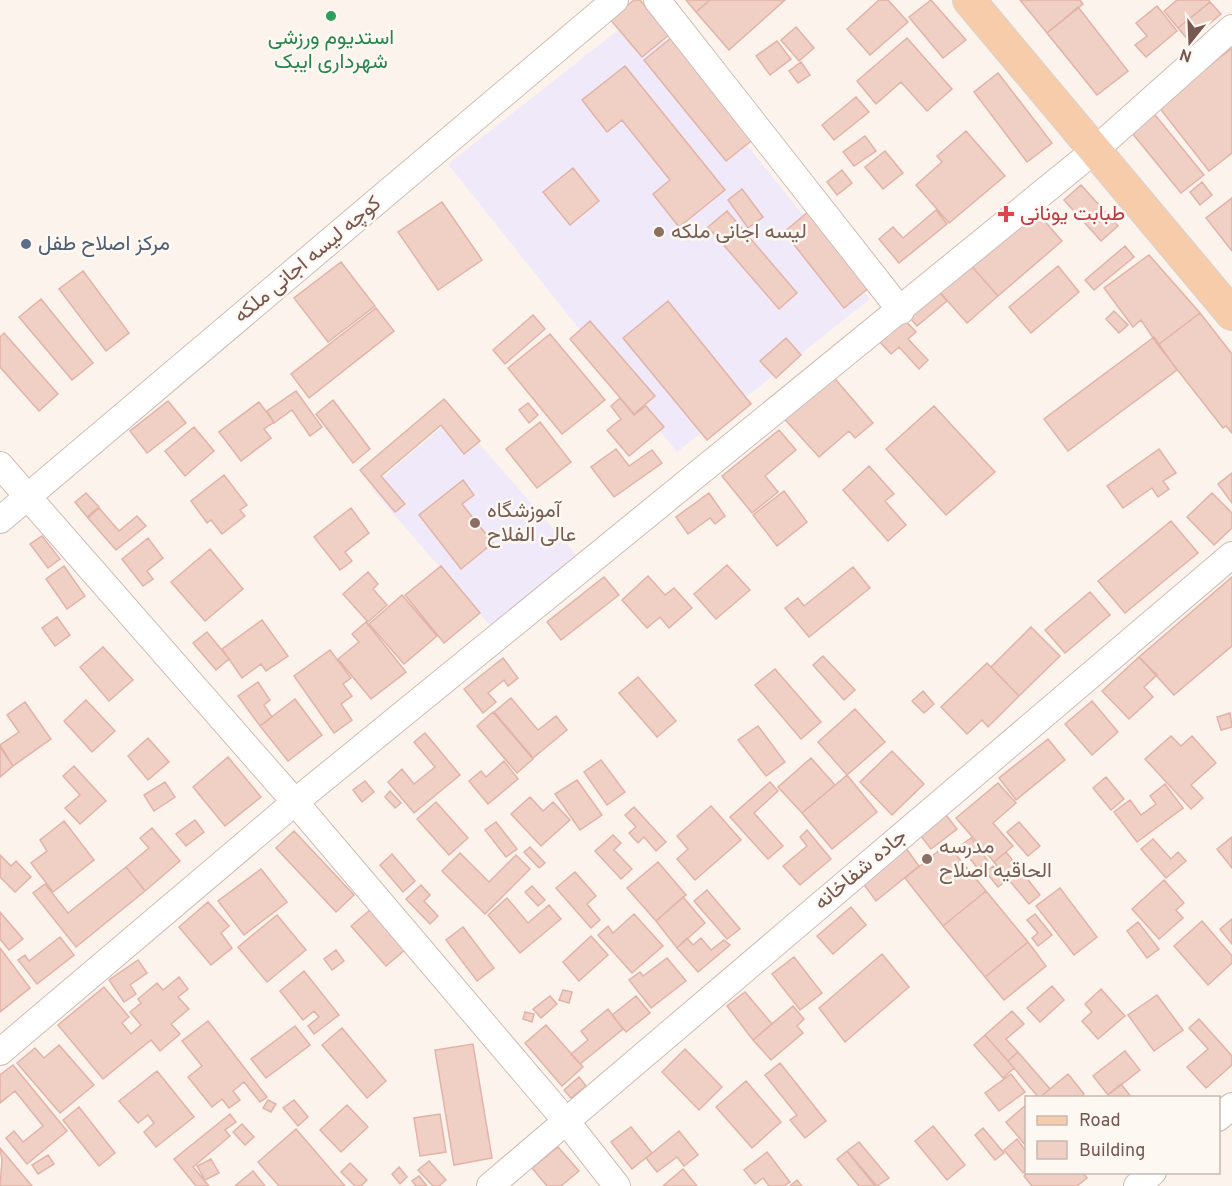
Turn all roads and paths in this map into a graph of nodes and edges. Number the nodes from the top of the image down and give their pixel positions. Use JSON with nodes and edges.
{"nodes":[{"id":1,"x":615,"y":0,"type":"edge"},
{"id":2,"x":657,"y":0,"type":"edge"},
{"id":3,"x":969,"y":0,"type":"edge"},
{"id":4,"x":1232,"y":28,"type":"edge"},
{"id":5,"x":1095,"y":150,"type":"junction"},
{"id":6,"x":901,"y":311,"type":"junction"},
{"id":7,"x":1232,"y":314,"type":"edge"},
{"id":8,"x":0,"y":465,"type":"edge"},
{"id":9,"x":26,"y":498,"type":"junction"},
{"id":10,"x":0,"y":520,"type":"edge"},
{"id":11,"x":1232,"y":555,"type":"edge"},
{"id":12,"x":295,"y":802,"type":"junction"},
{"id":13,"x":0,"y":1052,"type":"edge"},
{"id":14,"x":1232,"y":1106,"type":"edge"},
{"id":15,"x":1220,"y":1116,"type":"edge"},
{"id":16,"x":566,"y":1121,"type":"junction"},
{"id":17,"x":1152,"y":1174,"type":"edge"},
{"id":18,"x":490,"y":1186,"type":"edge"},
{"id":19,"x":617,"y":1186,"type":"edge"},
{"id":20,"x":1137,"y":1186,"type":"edge"}],
"edges":[{"from":1,"to":9,"type":"street","name":"کوچه لیسه اجانی ملکه"},
{"from":2,"to":6,"type":"street"},
{"from":3,"to":5,"type":"main road"},
{"from":4,"to":5,"type":"street"},
{"from":5,"to":6,"type":"street"},
{"from":5,"to":7,"type":"main road"},
{"from":6,"to":12,"type":"street"},
{"from":8,"to":9,"type":"street"},
{"from":9,"to":10,"type":"street","name":"کوچه لیسه اجانی ملکه"},
{"from":9,"to":12,"type":"street"},
{"from":11,"to":16,"type":"street","name":"جاده شفاخانه"},
{"from":12,"to":13,"type":"street"},
{"from":12,"to":16,"type":"street"},
{"from":14,"to":15,"type":"street"},
{"from":16,"to":18,"type":"street","name":"جاده شفاخانه"},
{"from":16,"to":19,"type":"street"},
{"from":17,"to":20,"type":"street"}]}
